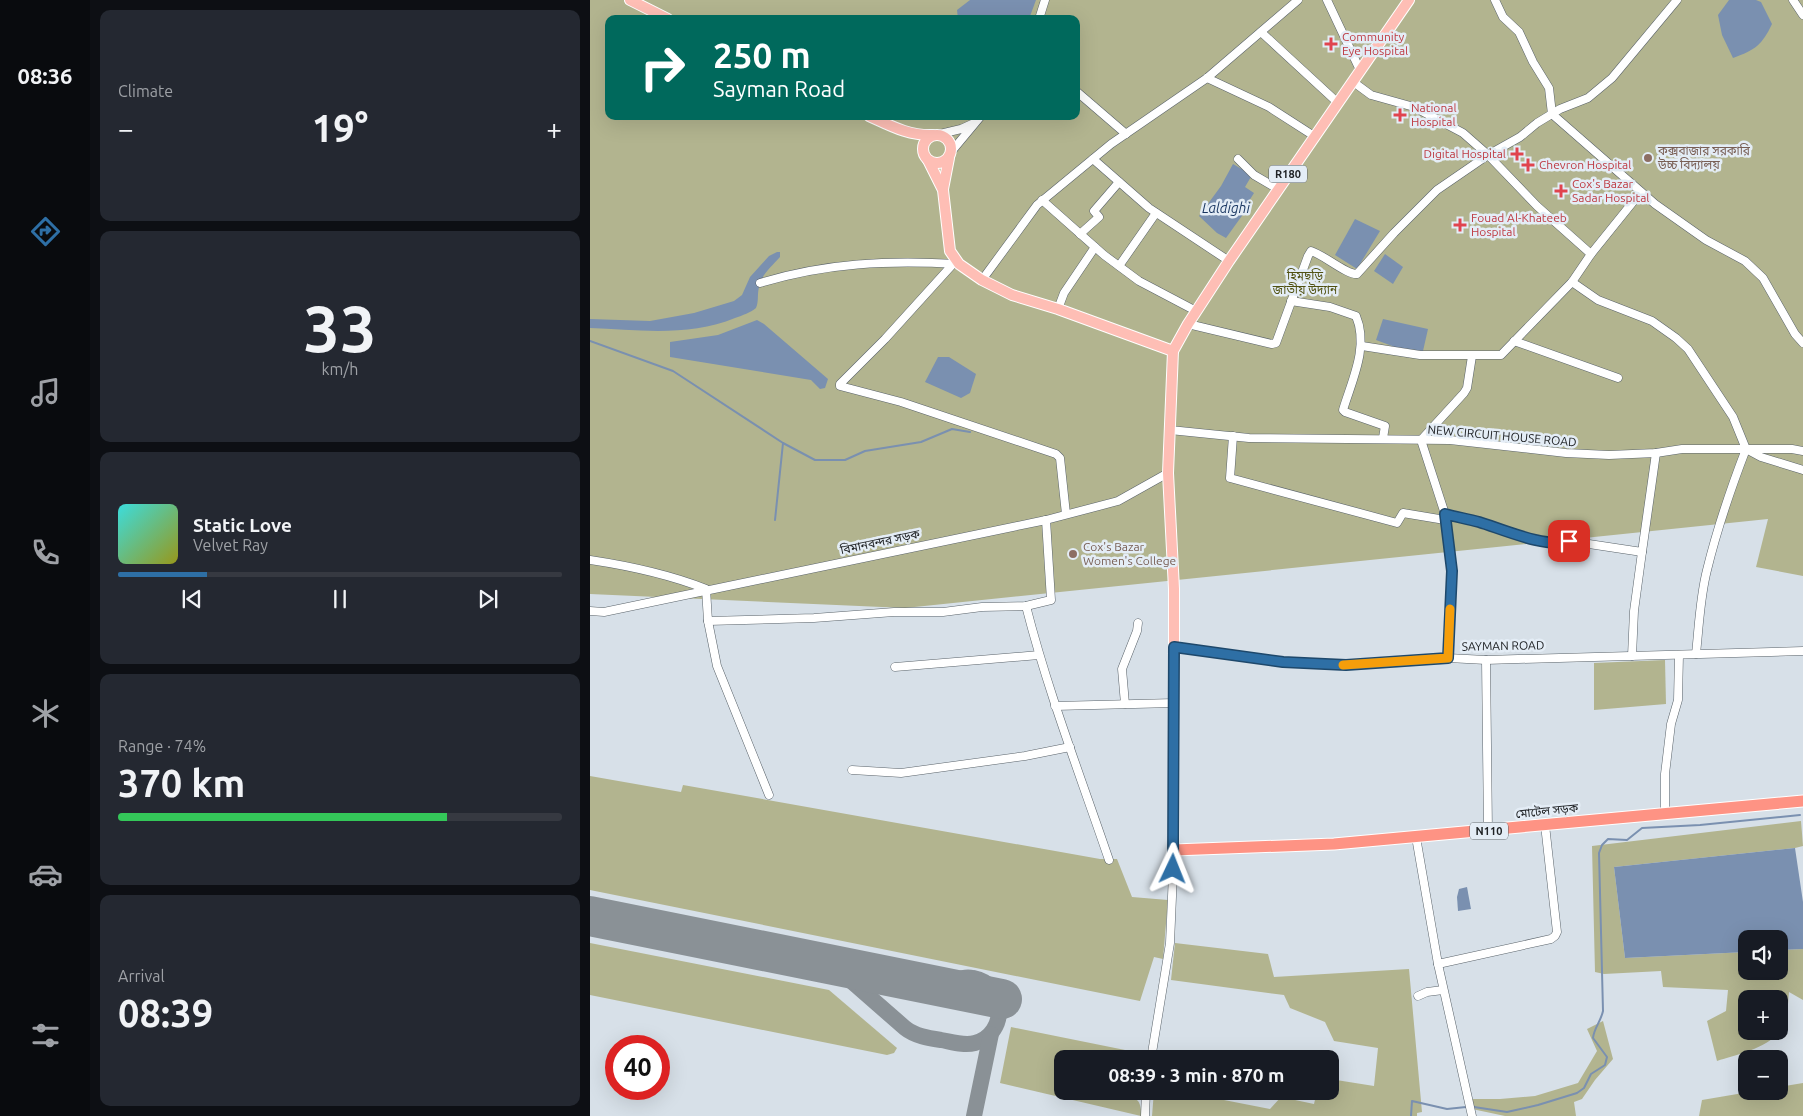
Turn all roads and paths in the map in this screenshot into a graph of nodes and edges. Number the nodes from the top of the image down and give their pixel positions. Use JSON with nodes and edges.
{"nodes":[{"id":1,"x":630,"y":0,"type":"edge"},
{"id":2,"x":1045,"y":0,"type":"edge"},
{"id":3,"x":1298,"y":0,"type":"edge"},
{"id":4,"x":1328,"y":0,"type":"edge"},
{"id":5,"x":1408,"y":0,"type":"edge"},
{"id":6,"x":1494,"y":0,"type":"edge"},
{"id":7,"x":1677,"y":0,"type":"edge"},
{"id":8,"x":1793,"y":0,"type":"edge"},
{"id":9,"x":660,"y":15,"type":"edge"},
{"id":10,"x":1040,"y":15,"type":"edge"},
{"id":11,"x":1803,"y":15,"type":"edge"},
{"id":12,"x":1261,"y":32,"type":"junction"},
{"id":13,"x":1360,"y":70,"type":"junction"},
{"id":14,"x":1207,"y":78,"type":"junction"},
{"id":15,"x":1352,"y":81,"type":"junction"},
{"id":16,"x":1080,"y":94,"type":"edge"},
{"id":17,"x":1337,"y":102,"type":"junction"},
{"id":18,"x":1552,"y":114,"type":"junction"},
{"id":19,"x":877,"y":120,"type":"edge"},
{"id":20,"x":976,"y":120,"type":"edge"},
{"id":21,"x":977,"y":120,"type":"edge"},
{"id":22,"x":900,"y":131,"type":"junction"},
{"id":23,"x":937,"y":134,"type":"junction"},
{"id":24,"x":1126,"y":134,"type":"junction"},
{"id":25,"x":1314,"y":136,"type":"junction"},
{"id":26,"x":950,"y":155,"type":"junction"},
{"id":27,"x":1488,"y":156,"type":"junction"},
{"id":28,"x":927,"y":158,"type":"junction"},
{"id":29,"x":1093,"y":158,"type":"junction"},
{"id":30,"x":1238,"y":159,"type":"dead end"},
{"id":31,"x":1119,"y":182,"type":"junction"},
{"id":32,"x":1278,"y":189,"type":"junction"},
{"id":33,"x":943,"y":190,"type":"junction"},
{"id":34,"x":1641,"y":192,"type":"junction"},
{"id":35,"x":1042,"y":200,"type":"junction"},
{"id":36,"x":1156,"y":213,"type":"junction"},
{"id":37,"x":1080,"y":234,"type":"junction"},
{"id":38,"x":1095,"y":247,"type":"junction"},
{"id":39,"x":1591,"y":254,"type":"junction"},
{"id":40,"x":1229,"y":261,"type":"junction"},
{"id":41,"x":956,"y":264,"type":"junction"},
{"id":42,"x":1119,"y":266,"type":"junction"},
{"id":43,"x":982,"y":280,"type":"junction"},
{"id":44,"x":1572,"y":282,"type":"junction"},
{"id":45,"x":760,"y":283,"type":"dead end"},
{"id":46,"x":1291,"y":301,"type":"junction"},
{"id":47,"x":1058,"y":309,"type":"junction"},
{"id":48,"x":1196,"y":311,"type":"junction"},
{"id":49,"x":1188,"y":324,"type":"junction"},
{"id":50,"x":1514,"y":341,"type":"junction"},
{"id":51,"x":1803,"y":342,"type":"edge"},
{"id":52,"x":1362,"y":346,"type":"junction"},
{"id":53,"x":1173,"y":351,"type":"junction"},
{"id":54,"x":1472,"y":356,"type":"junction"},
{"id":55,"x":1618,"y":378,"type":"dead end"},
{"id":56,"x":1170,"y":430,"type":"junction"},
{"id":57,"x":1233,"y":436,"type":"junction"},
{"id":58,"x":1383,"y":438,"type":"junction"},
{"id":59,"x":1421,"y":440,"type":"junction"},
{"id":60,"x":1746,"y":449,"type":"junction"},
{"id":61,"x":1803,"y":451,"type":"edge"},
{"id":62,"x":1656,"y":454,"type":"junction"},
{"id":63,"x":1803,"y":470,"type":"edge"},
{"id":64,"x":1168,"y":473,"type":"junction"},
{"id":65,"x":1066,"y":514,"type":"junction"},
{"id":66,"x":1445,"y":517,"type":"junction"},
{"id":67,"x":1046,"y":520,"type":"junction"},
{"id":68,"x":1642,"y":552,"type":"junction"},
{"id":69,"x":590,"y":560,"type":"edge"},
{"id":70,"x":706,"y":589,"type":"junction"},
{"id":71,"x":1026,"y":606,"type":"junction"},
{"id":72,"x":590,"y":611,"type":"edge"},
{"id":73,"x":708,"y":621,"type":"junction"},
{"id":74,"x":1138,"y":623,"type":"dead end"},
{"id":75,"x":1174,"y":647,"type":"junction"},
{"id":76,"x":1803,"y":651,"type":"edge"},
{"id":77,"x":1679,"y":654,"type":"junction"},
{"id":78,"x":1696,"y":654,"type":"junction"},
{"id":79,"x":1039,"y":655,"type":"junction"},
{"id":80,"x":1632,"y":656,"type":"junction"},
{"id":81,"x":1448,"y":658,"type":"junction"},
{"id":82,"x":1486,"y":660,"type":"junction"},
{"id":83,"x":895,"y":667,"type":"dead end"},
{"id":84,"x":1174,"y":703,"type":"junction"},
{"id":85,"x":1125,"y":704,"type":"junction"},
{"id":86,"x":1055,"y":706,"type":"junction"},
{"id":87,"x":1070,"y":747,"type":"junction"},
{"id":88,"x":852,"y":770,"type":"dead end"},
{"id":89,"x":769,"y":795,"type":"dead end"},
{"id":90,"x":1803,"y":801,"type":"edge"},
{"id":91,"x":1665,"y":814,"type":"junction"},
{"id":92,"x":1545,"y":825,"type":"junction"},
{"id":93,"x":1488,"y":831,"type":"junction"},
{"id":94,"x":1416,"y":837,"type":"junction"},
{"id":95,"x":1174,"y":850,"type":"junction"},
{"id":96,"x":1110,"y":860,"type":"dead end"},
{"id":97,"x":1438,"y":964,"type":"junction"},
{"id":98,"x":1443,"y":990,"type":"junction"},
{"id":99,"x":1418,"y":996,"type":"dead end"},
{"id":100,"x":1152,"y":1050,"type":"edge"},
{"id":101,"x":1146,"y":1100,"type":"edge"},
{"id":102,"x":1145,"y":1116,"type":"edge"},
{"id":103,"x":1472,"y":1116,"type":"edge"}],
"edges":[{"from":1,"to":9,"type":"main road"},
{"from":2,"to":10,"type":"street"},
{"from":3,"to":12,"type":"street"},
{"from":4,"to":13,"type":"street"},
{"from":5,"to":13,"type":"main road","number":"R180"},
{"from":6,"to":18,"type":"street"},
{"from":7,"to":18,"type":"street"},
{"from":8,"to":11,"type":"street"},
{"from":12,"to":14,"type":"street"},
{"from":12,"to":17,"type":"street"},
{"from":13,"to":15,"type":"main road","number":"R180"},
{"from":14,"to":24,"type":"street"},
{"from":14,"to":25,"type":"street"},
{"from":15,"to":17,"type":"main road","number":"R180"},
{"from":15,"to":27,"type":"street"},
{"from":16,"to":24,"type":"street"},
{"from":17,"to":25,"type":"main road","number":"R180"},
{"from":18,"to":27,"type":"street"},
{"from":18,"to":34,"type":"street"},
{"from":19,"to":22,"type":"main road"},
{"from":20,"to":23,"type":"street"},
{"from":21,"to":26,"type":"street"},
{"from":22,"to":23,"type":"main road"},
{"from":22,"to":28,"type":"main road"},
{"from":23,"to":26,"type":"main road"},
{"from":23,"to":28,"type":"main road"},
{"from":24,"to":29,"type":"street"},
{"from":25,"to":32,"type":"main road","number":"R180"},
{"from":26,"to":28,"type":"main road"},
{"from":26,"to":33,"type":"main road"},
{"from":27,"to":39,"type":"street"},
{"from":27,"to":46,"type":"street"},
{"from":28,"to":33,"type":"main road"},
{"from":29,"to":31,"type":"street"},
{"from":29,"to":35,"type":"street"},
{"from":30,"to":32,"type":"street"},
{"from":31,"to":36,"type":"street"},
{"from":31,"to":37,"type":"street"},
{"from":32,"to":40,"type":"main road","number":"R180"},
{"from":33,"to":41,"type":"main road"},
{"from":34,"to":39,"type":"street"},
{"from":34,"to":51,"type":"street"},
{"from":35,"to":37,"type":"street"},
{"from":35,"to":43,"type":"street"},
{"from":36,"to":40,"type":"street"},
{"from":36,"to":42,"type":"street"},
{"from":37,"to":38,"type":"street"},
{"from":38,"to":42,"type":"street"},
{"from":38,"to":47,"type":"street"},
{"from":39,"to":44,"type":"street"},
{"from":40,"to":48,"type":"main road","number":"R180"},
{"from":41,"to":43,"type":"main road"},
{"from":41,"to":45,"type":"street"},
{"from":41,"to":65,"type":"street"},
{"from":42,"to":48,"type":"street"},
{"from":43,"to":47,"type":"main road"},
{"from":44,"to":50,"type":"street"},
{"from":44,"to":60,"type":"street"},
{"from":46,"to":49,"type":"street"},
{"from":46,"to":52,"type":"street"},
{"from":47,"to":53,"type":"main road"},
{"from":48,"to":49,"type":"main road","number":"R180"},
{"from":49,"to":53,"type":"main road","number":"R180"},
{"from":50,"to":54,"type":"street"},
{"from":50,"to":55,"type":"street"},
{"from":52,"to":54,"type":"street"},
{"from":52,"to":58,"type":"street"},
{"from":53,"to":56,"type":"main road","number":"R180"},
{"from":54,"to":59,"type":"street"},
{"from":56,"to":57,"type":"street","name":"NEW CIRCUIT HOUSE ROAD"},
{"from":56,"to":64,"type":"main road","number":"R180"},
{"from":57,"to":58,"type":"street","name":"NEW CIRCUIT HOUSE ROAD"},
{"from":57,"to":66,"type":"street"},
{"from":58,"to":59,"type":"street","name":"NEW CIRCUIT HOUSE ROAD"},
{"from":59,"to":62,"type":"street","name":"NEW CIRCUIT HOUSE ROAD"},
{"from":59,"to":66,"type":"street"},
{"from":60,"to":61,"type":"street","name":"NEW CIRCUIT HOUSE ROAD"},
{"from":60,"to":62,"type":"street","name":"NEW CIRCUIT HOUSE ROAD"},
{"from":60,"to":63,"type":"street"},
{"from":60,"to":78,"type":"street"},
{"from":62,"to":68,"type":"street"},
{"from":64,"to":65,"type":"street","name":"বিমানবন্দর সড়ক"},
{"from":64,"to":75,"type":"main road","number":"R180"},
{"from":65,"to":67,"type":"street","name":"বিমানবন্দর সড়ক"},
{"from":66,"to":68,"type":"street"},
{"from":66,"to":81,"type":"street"},
{"from":67,"to":70,"type":"street","name":"বিমানবন্দর সড়ক"},
{"from":67,"to":71,"type":"street"},
{"from":68,"to":80,"type":"street"},
{"from":69,"to":70,"type":"street"},
{"from":70,"to":72,"type":"street","name":"বিমানবন্দর সড়ক"},
{"from":70,"to":73,"type":"street"},
{"from":71,"to":73,"type":"street"},
{"from":71,"to":79,"type":"street"},
{"from":73,"to":89,"type":"street"},
{"from":74,"to":85,"type":"street"},
{"from":75,"to":81,"type":"street","name":"SAYMAN ROAD"},
{"from":75,"to":84,"type":"main road","number":"R180"},
{"from":76,"to":78,"type":"street","name":"SAYMAN ROAD"},
{"from":77,"to":78,"type":"street","name":"SAYMAN ROAD"},
{"from":77,"to":80,"type":"street","name":"SAYMAN ROAD"},
{"from":77,"to":91,"type":"street"},
{"from":79,"to":83,"type":"street"},
{"from":79,"to":86,"type":"street"},
{"from":80,"to":82,"type":"street","name":"SAYMAN ROAD"},
{"from":81,"to":82,"type":"street","name":"SAYMAN ROAD"},
{"from":82,"to":93,"type":"street"},
{"from":84,"to":85,"type":"street"},
{"from":84,"to":95,"type":"main road","number":"R180"},
{"from":85,"to":86,"type":"street"},
{"from":86,"to":87,"type":"street"},
{"from":87,"to":88,"type":"street"},
{"from":87,"to":96,"type":"street"},
{"from":90,"to":91,"type":"highway","name":"মোটেল সড়ক","number":"N110"},
{"from":91,"to":92,"type":"highway","name":"মোটেল সড়ক","number":"N110"},
{"from":92,"to":93,"type":"highway","name":"মোটেল সড়ক","number":"N110"},
{"from":92,"to":97,"type":"street"},
{"from":93,"to":94,"type":"highway","name":"মোটেল সড়ক","number":"N110"},
{"from":94,"to":95,"type":"highway","name":"মোটেল সড়ক","number":"N110"},
{"from":94,"to":97,"type":"street"},
{"from":95,"to":100,"type":"street"},
{"from":97,"to":98,"type":"street"},
{"from":98,"to":99,"type":"street"},
{"from":98,"to":103,"type":"street"},
{"from":101,"to":102,"type":"street"}]}
